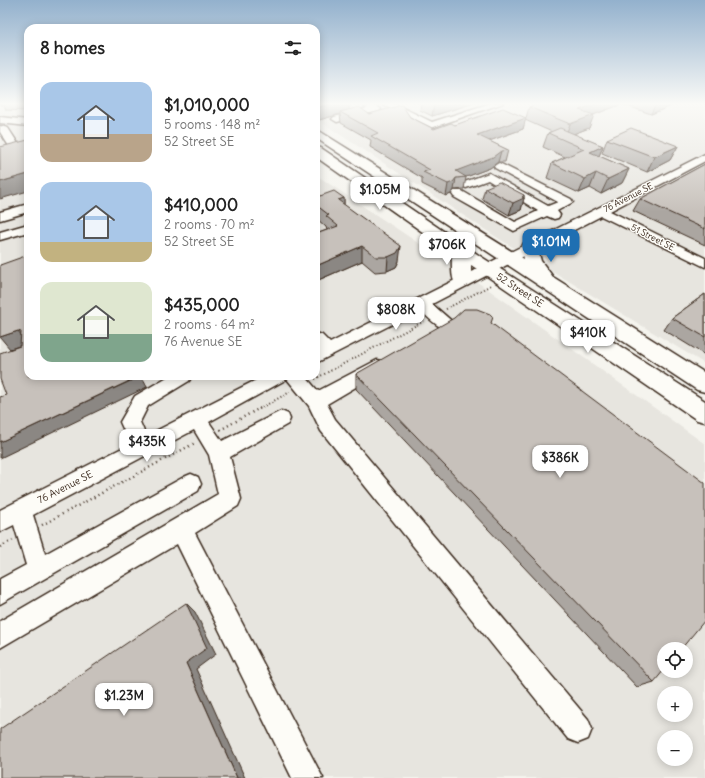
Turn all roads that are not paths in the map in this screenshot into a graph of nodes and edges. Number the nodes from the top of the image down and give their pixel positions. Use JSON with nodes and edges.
{"nodes":[{"id":1,"x":10,"y":139,"type":"edge"},
{"id":2,"x":326,"y":139,"type":"edge"},
{"id":3,"x":24,"y":151,"type":"edge"},
{"id":4,"x":320,"y":154,"type":"edge"},
{"id":5,"x":705,"y":158,"type":"edge"},
{"id":6,"x":499,"y":166,"type":"dead end"},
{"id":7,"x":506,"y":186,"type":"junction"},
{"id":8,"x":490,"y":189,"type":"edge"},
{"id":9,"x":24,"y":209,"type":"edge"},
{"id":10,"x":547,"y":211,"type":"junction"},
{"id":11,"x":601,"y":211,"type":"junction"},
{"id":12,"x":0,"y":216,"type":"edge"},
{"id":13,"x":572,"y":226,"type":"junction"},
{"id":14,"x":24,"y":229,"type":"edge"},
{"id":15,"x":0,"y":236,"type":"edge"},
{"id":16,"x":530,"y":247,"type":"junction"},
{"id":17,"x":459,"y":250,"type":"junction"},
{"id":18,"x":508,"y":259,"type":"junction"},
{"id":19,"x":705,"y":263,"type":"edge"},
{"id":20,"x":490,"y":276,"type":"junction"},
{"id":21,"x":462,"y":281,"type":"junction"},
{"id":22,"x":552,"y":287,"type":"junction"},
{"id":23,"x":420,"y":303,"type":"junction"},
{"id":24,"x":430,"y":336,"type":"edge"},
{"id":25,"x":322,"y":354,"type":"edge"},
{"id":26,"x":390,"y":359,"type":"edge"},
{"id":27,"x":170,"y":380,"type":"edge"},
{"id":28,"x":272,"y":380,"type":"edge"},
{"id":29,"x":705,"y":384,"type":"edge"},
{"id":30,"x":304,"y":387,"type":"edge"},
{"id":31,"x":705,"y":413,"type":"edge"},
{"id":32,"x":197,"y":419,"type":"junction"},
{"id":33,"x":281,"y":419,"type":"dead end"},
{"id":34,"x":213,"y":444,"type":"junction"},
{"id":35,"x":141,"y":448,"type":"junction"},
{"id":36,"x":191,"y":484,"type":"dead end"},
{"id":37,"x":20,"y":510,"type":"junction"},
{"id":38,"x":0,"y":521,"type":"edge"},
{"id":39,"x":182,"y":529,"type":"junction"},
{"id":40,"x":39,"y":570,"type":"junction"},
{"id":41,"x":0,"y":592,"type":"edge"},
{"id":42,"x":0,"y":635,"type":"edge"},
{"id":43,"x":578,"y":729,"type":"dead end"},
{"id":44,"x":308,"y":778,"type":"edge"}],
"edges":[{"from":1,"to":3,"type":"street"},
{"from":2,"to":18,"type":"main road","name":"52 Street SE"},
{"from":4,"to":17,"type":"main road","name":"52 Street SE"},
{"from":5,"to":11,"type":"street","name":"76 Avenue SE"},
{"from":6,"to":10,"type":"street"},
{"from":7,"to":8,"type":"street"},
{"from":7,"to":10,"type":"street"},
{"from":7,"to":10,"type":"street"},
{"from":9,"to":12,"type":"street"},
{"from":10,"to":13,"type":"street"},
{"from":11,"to":13,"type":"street","name":"76 Avenue SE"},
{"from":11,"to":19,"type":"street","name":"51 Street SE"},
{"from":13,"to":16,"type":"street","name":"76 Avenue SE"},
{"from":14,"to":15,"type":"street"},
{"from":16,"to":18,"type":"street","name":"76 Avenue SE"},
{"from":16,"to":22,"type":"main road"},
{"from":17,"to":20,"type":"main road","name":"52 Street SE"},
{"from":17,"to":21,"type":"main road"},
{"from":18,"to":20,"type":"street","name":"76 Avenue SE"},
{"from":18,"to":22,"type":"main road","name":"52 Street SE"},
{"from":20,"to":21,"type":"street","name":"76 Avenue SE"},
{"from":20,"to":31,"type":"main road","name":"52 Street SE"},
{"from":21,"to":23,"type":"street","name":"76 Avenue SE"},
{"from":22,"to":29,"type":"main road","name":"52 Street SE"},
{"from":23,"to":24,"type":"street"},
{"from":23,"to":25,"type":"street","name":"76 Avenue SE"},
{"from":26,"to":30,"type":"street"},
{"from":27,"to":35,"type":"street"},
{"from":28,"to":32,"type":"street","name":"76 Avenue SE"},
{"from":30,"to":43,"type":"street"},
{"from":32,"to":34,"type":"street"},
{"from":32,"to":35,"type":"street","name":"76 Avenue SE"},
{"from":33,"to":34,"type":"street"},
{"from":34,"to":39,"type":"street"},
{"from":35,"to":37,"type":"street","name":"76 Avenue SE"},
{"from":36,"to":40,"type":"street"},
{"from":37,"to":38,"type":"street","name":"76 Avenue SE"},
{"from":37,"to":40,"type":"street"},
{"from":39,"to":42,"type":"street"},
{"from":39,"to":44,"type":"street"},
{"from":40,"to":41,"type":"street"}]}
